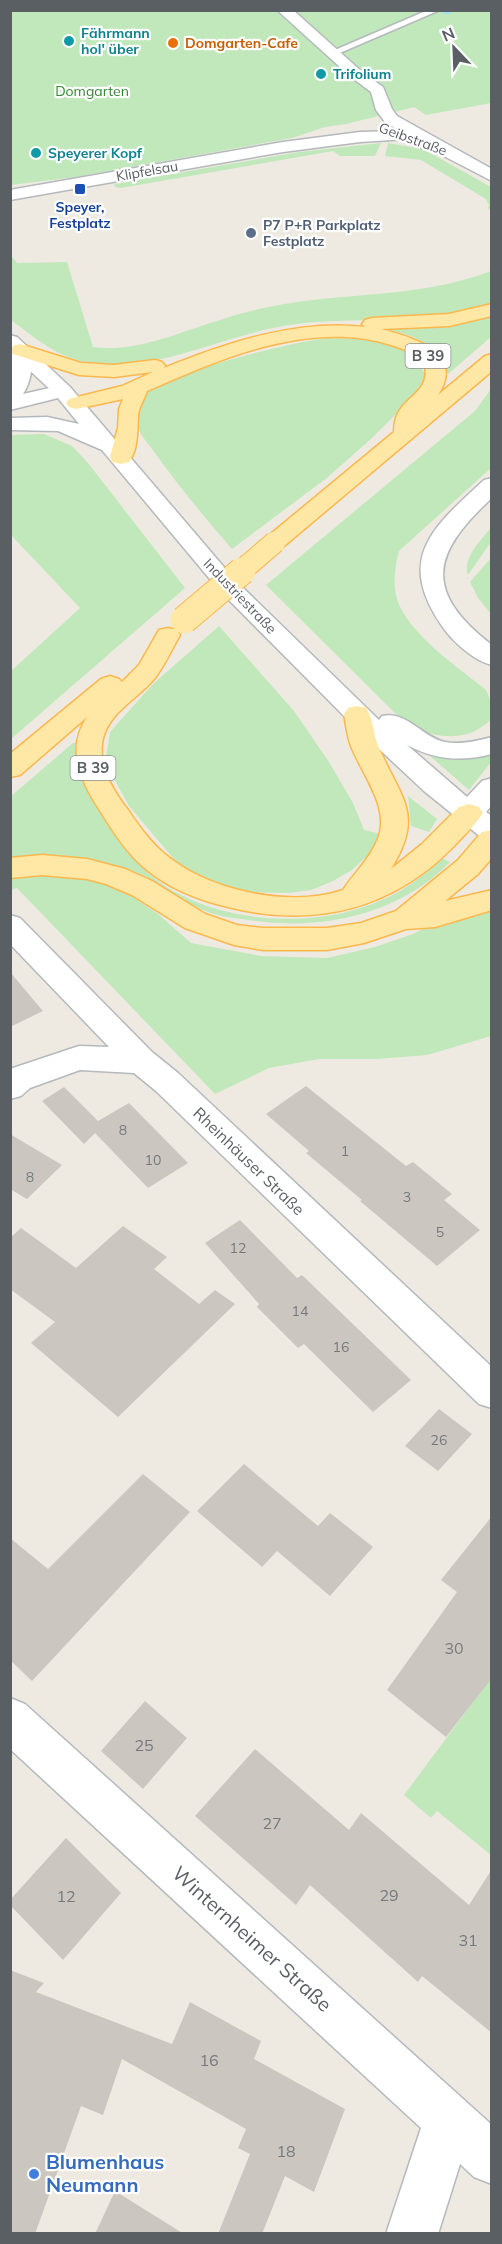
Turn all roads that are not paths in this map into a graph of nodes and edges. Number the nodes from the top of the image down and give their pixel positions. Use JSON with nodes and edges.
{"nodes":[{"id":1,"x":284,"y":10,"type":"edge"},
{"id":2,"x":436,"y":10,"type":"edge"},
{"id":3,"x":332,"y":53,"type":"junction"},
{"id":4,"x":356,"y":74,"type":"junction"},
{"id":5,"x":372,"y":122,"type":"junction"},
{"id":6,"x":407,"y":133,"type":"junction"},
{"id":7,"x":284,"y":147,"type":"junction"},
{"id":8,"x":492,"y":176,"type":"edge"},
{"id":9,"x":10,"y":195,"type":"edge"},
{"id":10,"x":492,"y":310,"type":"edge"},
{"id":11,"x":15,"y":345,"type":"edge"},
{"id":12,"x":492,"y":360,"type":"edge"},
{"id":13,"x":171,"y":364,"type":"junction"},
{"id":14,"x":138,"y":387,"type":"junction"},
{"id":15,"x":70,"y":397,"type":"junction"},
{"id":16,"x":10,"y":398,"type":"edge"},
{"id":17,"x":10,"y":404,"type":"edge"},
{"id":18,"x":10,"y":418,"type":"edge"},
{"id":19,"x":10,"y":424,"type":"edge"},
{"id":20,"x":404,"y":433,"type":"junction"},
{"id":21,"x":121,"y":457,"type":"junction"},
{"id":22,"x":492,"y":485,"type":"edge"},
{"id":23,"x":176,"y":627,"type":"junction"},
{"id":24,"x":491,"y":658,"type":"edge"},
{"id":25,"x":328,"y":684,"type":"junction"},
{"id":26,"x":357,"y":714,"type":"junction"},
{"id":27,"x":492,"y":745,"type":"edge"},
{"id":28,"x":10,"y":769,"type":"edge"},
{"id":29,"x":492,"y":787,"type":"edge"},
{"id":30,"x":469,"y":813,"type":"junction"},
{"id":31,"x":492,"y":831,"type":"edge"},
{"id":32,"x":492,"y":839,"type":"edge"},
{"id":33,"x":10,"y":868,"type":"edge"},
{"id":34,"x":352,"y":897,"type":"junction"},
{"id":35,"x":492,"y":900,"type":"edge"},
{"id":36,"x":404,"y":919,"type":"junction"},
{"id":37,"x":10,"y":925,"type":"edge"},
{"id":38,"x":141,"y":1060,"type":"junction"},
{"id":39,"x":10,"y":1087,"type":"edge"},
{"id":40,"x":492,"y":1392,"type":"edge"},
{"id":41,"x":10,"y":1719,"type":"edge"},
{"id":42,"x":449,"y":2119,"type":"junction"},
{"id":43,"x":492,"y":2159,"type":"edge"},
{"id":44,"x":411,"y":2234,"type":"edge"}],
"edges":[{"from":1,"to":3,"type":"street"},
{"from":2,"to":3,"type":"lane"},
{"from":3,"to":4,"type":"street"},
{"from":4,"to":5,"type":"street"},
{"from":4,"to":6,"type":"street"},
{"from":5,"to":6,"type":"street","name":"Geibstraße"},
{"from":5,"to":7,"type":"street","name":"Klipfelsau"},
{"from":6,"to":7,"type":"street","name":"Klipfelsau"},
{"from":6,"to":8,"type":"street","name":"Geibstraße"},
{"from":7,"to":9,"type":"street","name":"Klipfelsau"},
{"from":10,"to":13,"type":"main road"},
{"from":11,"to":13,"type":"main road"},
{"from":11,"to":15,"type":"street","name":"Industriestraße"},
{"from":11,"to":16,"type":"street"},
{"from":12,"to":20,"type":"main road","number":"B 39"},
{"from":13,"to":15,"type":"main road"},
{"from":14,"to":15,"type":"main road","number":"B 39"},
{"from":14,"to":20,"type":"main road","number":"B 39"},
{"from":14,"to":21,"type":"main road"},
{"from":15,"to":17,"type":"street"},
{"from":15,"to":18,"type":"street"},
{"from":15,"to":21,"type":"street","name":"Industriestraße"},
{"from":19,"to":21,"type":"street"},
{"from":20,"to":23,"type":"main road","number":"B 39","bridge":true},
{"from":21,"to":25,"type":"street","name":"Industriestraße"},
{"from":22,"to":24,"type":"street"},
{"from":23,"to":28,"type":"main road","number":"B 39"},
{"from":23,"to":34,"type":"main road","number":"B 39"},
{"from":25,"to":26,"type":"street","name":"Industriestraße"},
{"from":25,"to":27,"type":"street"},
{"from":26,"to":30,"type":"street","name":"Industriestraße"},
{"from":26,"to":34,"type":"main road"},
{"from":29,"to":30,"type":"street"},
{"from":30,"to":31,"type":"street","name":"Industriestraße"},
{"from":30,"to":34,"type":"main road","number":"B 39"},
{"from":32,"to":36,"type":"main road"},
{"from":33,"to":36,"type":"main road"},
{"from":35,"to":36,"type":"main road"},
{"from":37,"to":38,"type":"street","name":"Rheinhäuser Straße"},
{"from":38,"to":39,"type":"street"},
{"from":38,"to":40,"type":"street","name":"Rheinhäuser Straße"},
{"from":41,"to":42,"type":"street","name":"Winternheimer Straße"},
{"from":42,"to":43,"type":"street","name":"Winternheimer Straße"},
{"from":42,"to":44,"type":"street"}]}
